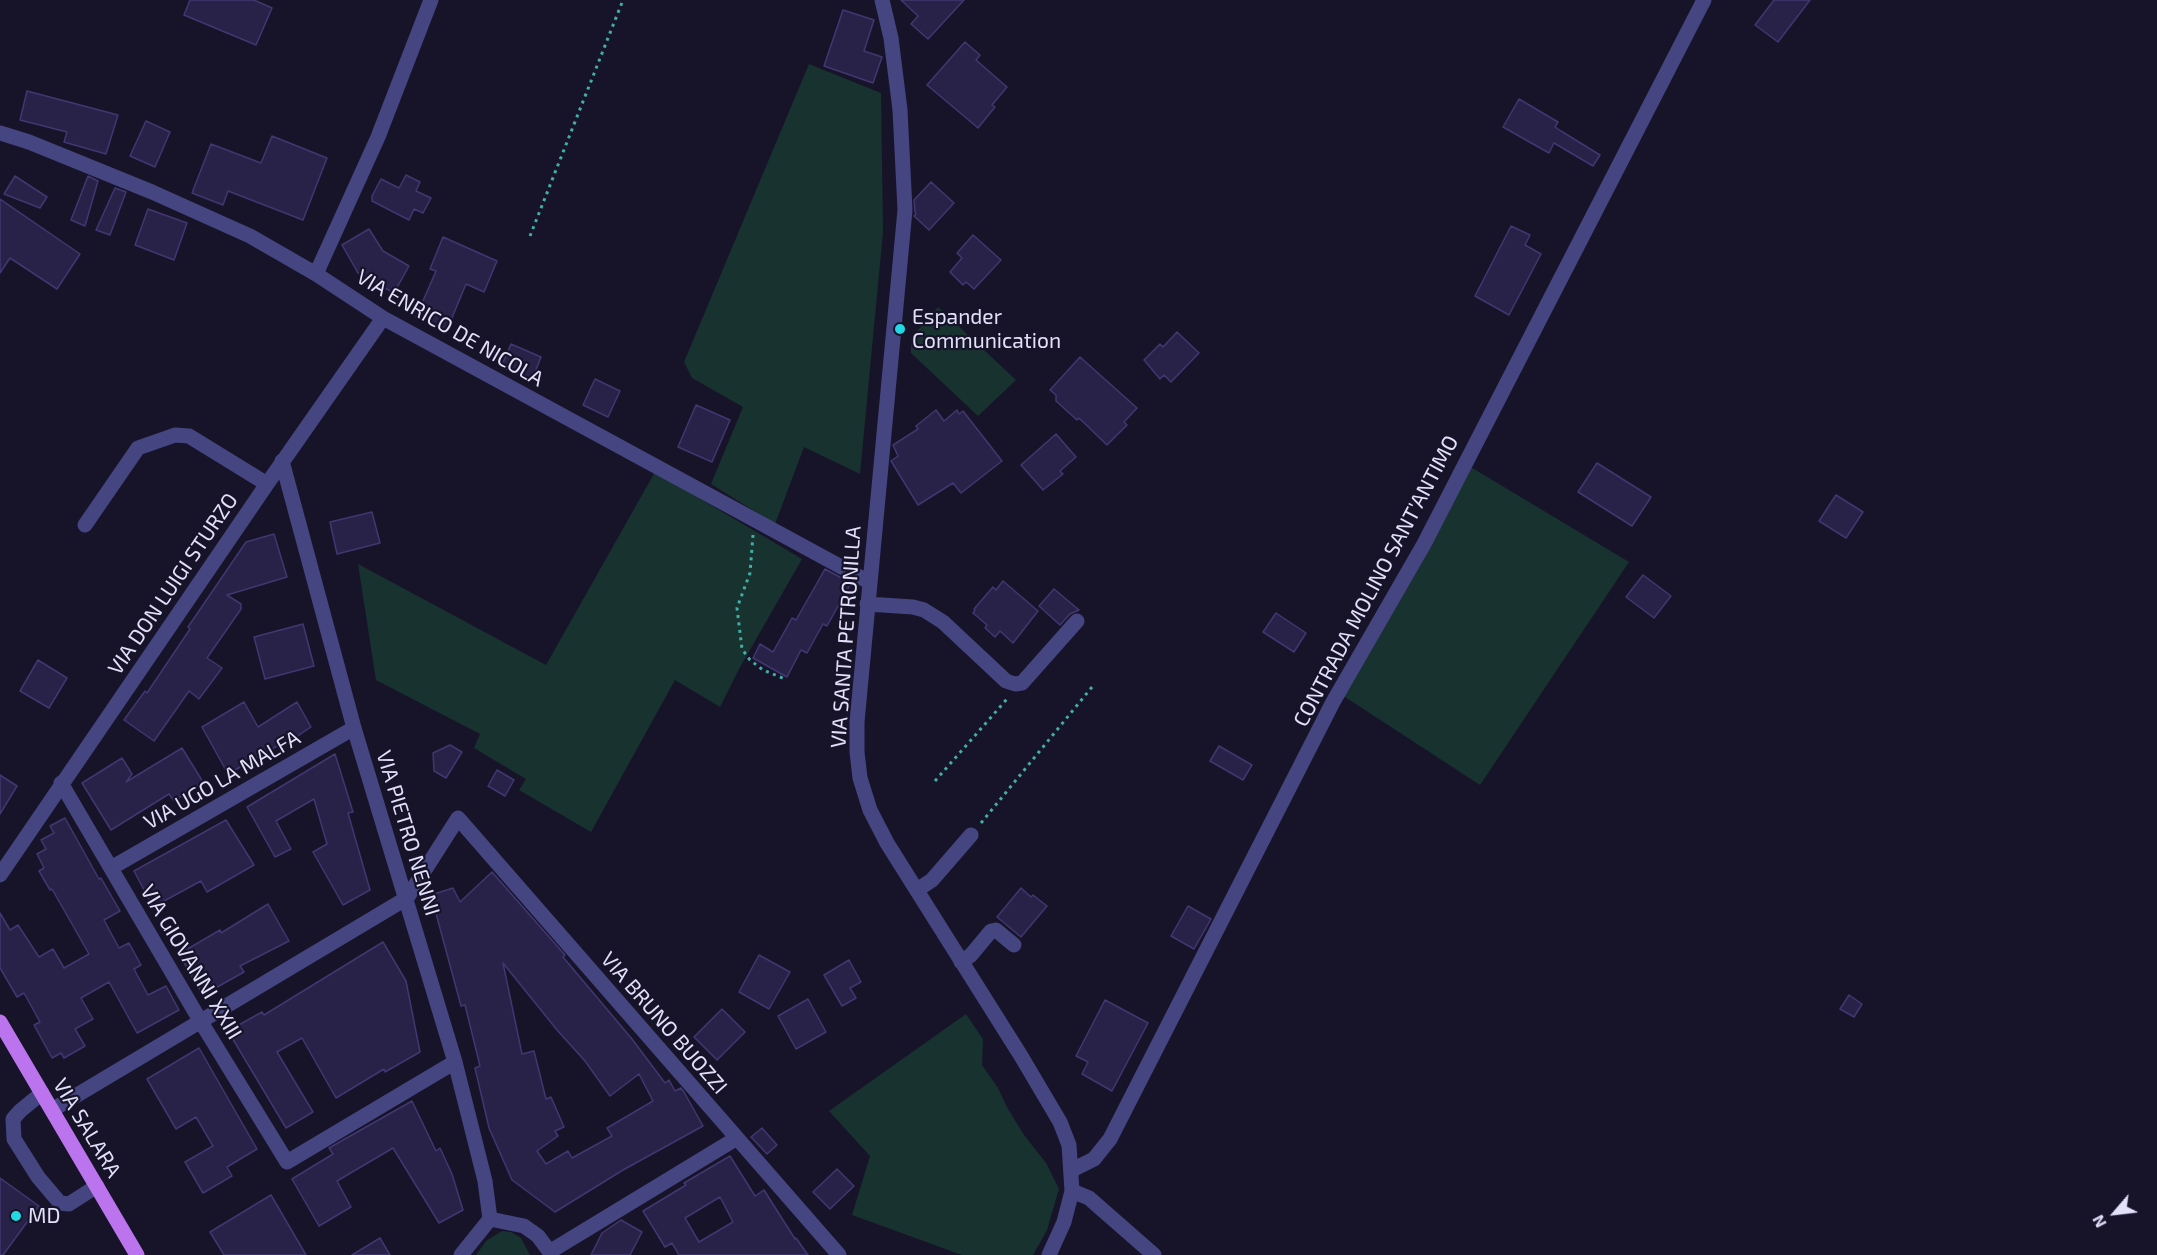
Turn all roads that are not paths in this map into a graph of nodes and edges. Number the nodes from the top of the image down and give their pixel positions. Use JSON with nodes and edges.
{"nodes":[{"id":1,"x":430,"y":0,"type":"edge"},
{"id":2,"x":882,"y":0,"type":"edge"},
{"id":3,"x":1704,"y":0,"type":"edge"},
{"id":4,"x":0,"y":133,"type":"edge"},
{"id":5,"x":316,"y":274,"type":"junction"},
{"id":6,"x":383,"y":318,"type":"junction"},
{"id":7,"x":282,"y":461,"type":"junction"},
{"id":8,"x":267,"y":484,"type":"junction"},
{"id":9,"x":85,"y":525,"type":"dead end"},
{"id":10,"x":869,"y":582,"type":"junction"},
{"id":11,"x":867,"y":604,"type":"junction"},
{"id":12,"x":1077,"y":621,"type":"dead end"},
{"id":13,"x":354,"y":728,"type":"junction"},
{"id":14,"x":62,"y":783,"type":"junction"},
{"id":15,"x":971,"y":835,"type":"road end"},
{"id":16,"x":111,"y":868,"type":"junction"},
{"id":17,"x":0,"y":875,"type":"edge"},
{"id":18,"x":916,"y":890,"type":"junction"},
{"id":19,"x":407,"y":898,"type":"junction"},
{"id":20,"x":1014,"y":945,"type":"dead end"},
{"id":21,"x":961,"y":962,"type":"junction"},
{"id":22,"x":0,"y":1022,"type":"edge"},
{"id":23,"x":201,"y":1022,"type":"junction"},
{"id":24,"x":455,"y":1062,"type":"junction"},
{"id":25,"x":42,"y":1093,"type":"junction"},
{"id":26,"x":52,"y":1110,"type":"junction"},
{"id":27,"x":737,"y":1138,"type":"junction"},
{"id":28,"x":1072,"y":1170,"type":"junction"},
{"id":29,"x":97,"y":1186,"type":"junction"},
{"id":30,"x":1072,"y":1191,"type":"junction"},
{"id":31,"x":490,"y":1218,"type":"junction"},
{"id":32,"x":551,"y":1253,"type":"edge"},
{"id":33,"x":137,"y":1255,"type":"edge"},
{"id":34,"x":461,"y":1255,"type":"edge"},
{"id":35,"x":839,"y":1255,"type":"edge"},
{"id":36,"x":1049,"y":1255,"type":"edge"},
{"id":37,"x":1154,"y":1255,"type":"edge"}],
"edges":[{"from":1,"to":5,"type":"street"},
{"from":2,"to":10,"type":"street","name":"VIA SANTA PETRONILLA"},
{"from":3,"to":28,"type":"street","name":"CONTRADA MOLINO SANT'ANTIMO"},
{"from":4,"to":5,"type":"street","name":"VIA ENRICO DE NICOLA"},
{"from":5,"to":6,"type":"street","name":"VIA ENRICO DE NICOLA"},
{"from":6,"to":7,"type":"street","name":"VIA DON LUIGI STURZO"},
{"from":6,"to":10,"type":"street","name":"VIA ENRICO DE NICOLA"},
{"from":7,"to":8,"type":"street","name":"VIA DON LUIGI STURZO"},
{"from":7,"to":13,"type":"street","name":"VIA PIETRO NENNI"},
{"from":8,"to":9,"type":"street"},
{"from":8,"to":14,"type":"street","name":"VIA DON LUIGI STURZO"},
{"from":10,"to":11,"type":"street","name":"VIA SANTA PETRONILLA"},
{"from":11,"to":12,"type":"street"},
{"from":11,"to":18,"type":"street","name":"VIA SANTA PETRONILLA"},
{"from":13,"to":16,"type":"street","name":"VIA UGO LA MALFA"},
{"from":13,"to":19,"type":"street","name":"VIA PIETRO NENNI"},
{"from":14,"to":16,"type":"street","name":"VIA GIOVANNI XXIII"},
{"from":14,"to":17,"type":"street","name":"VIA DON LUIGI STURZO"},
{"from":15,"to":18,"type":"street"},
{"from":16,"to":23,"type":"street","name":"VIA GIOVANNI XXIII"},
{"from":18,"to":21,"type":"street","name":"VIA SANTA PETRONILLA"},
{"from":19,"to":23,"type":"street"},
{"from":19,"to":24,"type":"street","name":"VIA PIETRO NENNI"},
{"from":19,"to":27,"type":"street","name":"VIA BRUNO BUOZZI"},
{"from":20,"to":21,"type":"street"},
{"from":21,"to":28,"type":"street","name":"VIA SANTA PETRONILLA"},
{"from":22,"to":25,"type":"main road","name":"VIA SALARA"},
{"from":23,"to":24,"type":"street","name":"VIA GIOVANNI XXIII"},
{"from":23,"to":26,"type":"street"},
{"from":24,"to":31,"type":"street","name":"VIA PIETRO NENNI"},
{"from":25,"to":26,"type":"main road","name":"VIA SALARA"},
{"from":25,"to":29,"type":"street"},
{"from":26,"to":29,"type":"main road","name":"VIA SALARA"},
{"from":27,"to":32,"type":"street"},
{"from":27,"to":35,"type":"street","name":"VIA BRUNO BUOZZI"},
{"from":28,"to":30,"type":"street","name":"VIA SANTA PETRONILLA"},
{"from":29,"to":33,"type":"main road","name":"VIA SALARA"},
{"from":30,"to":36,"type":"street","name":"VIA SANTA PETRONILLA"},
{"from":30,"to":37,"type":"street"},
{"from":31,"to":32,"type":"street"},
{"from":31,"to":34,"type":"street"}]}
